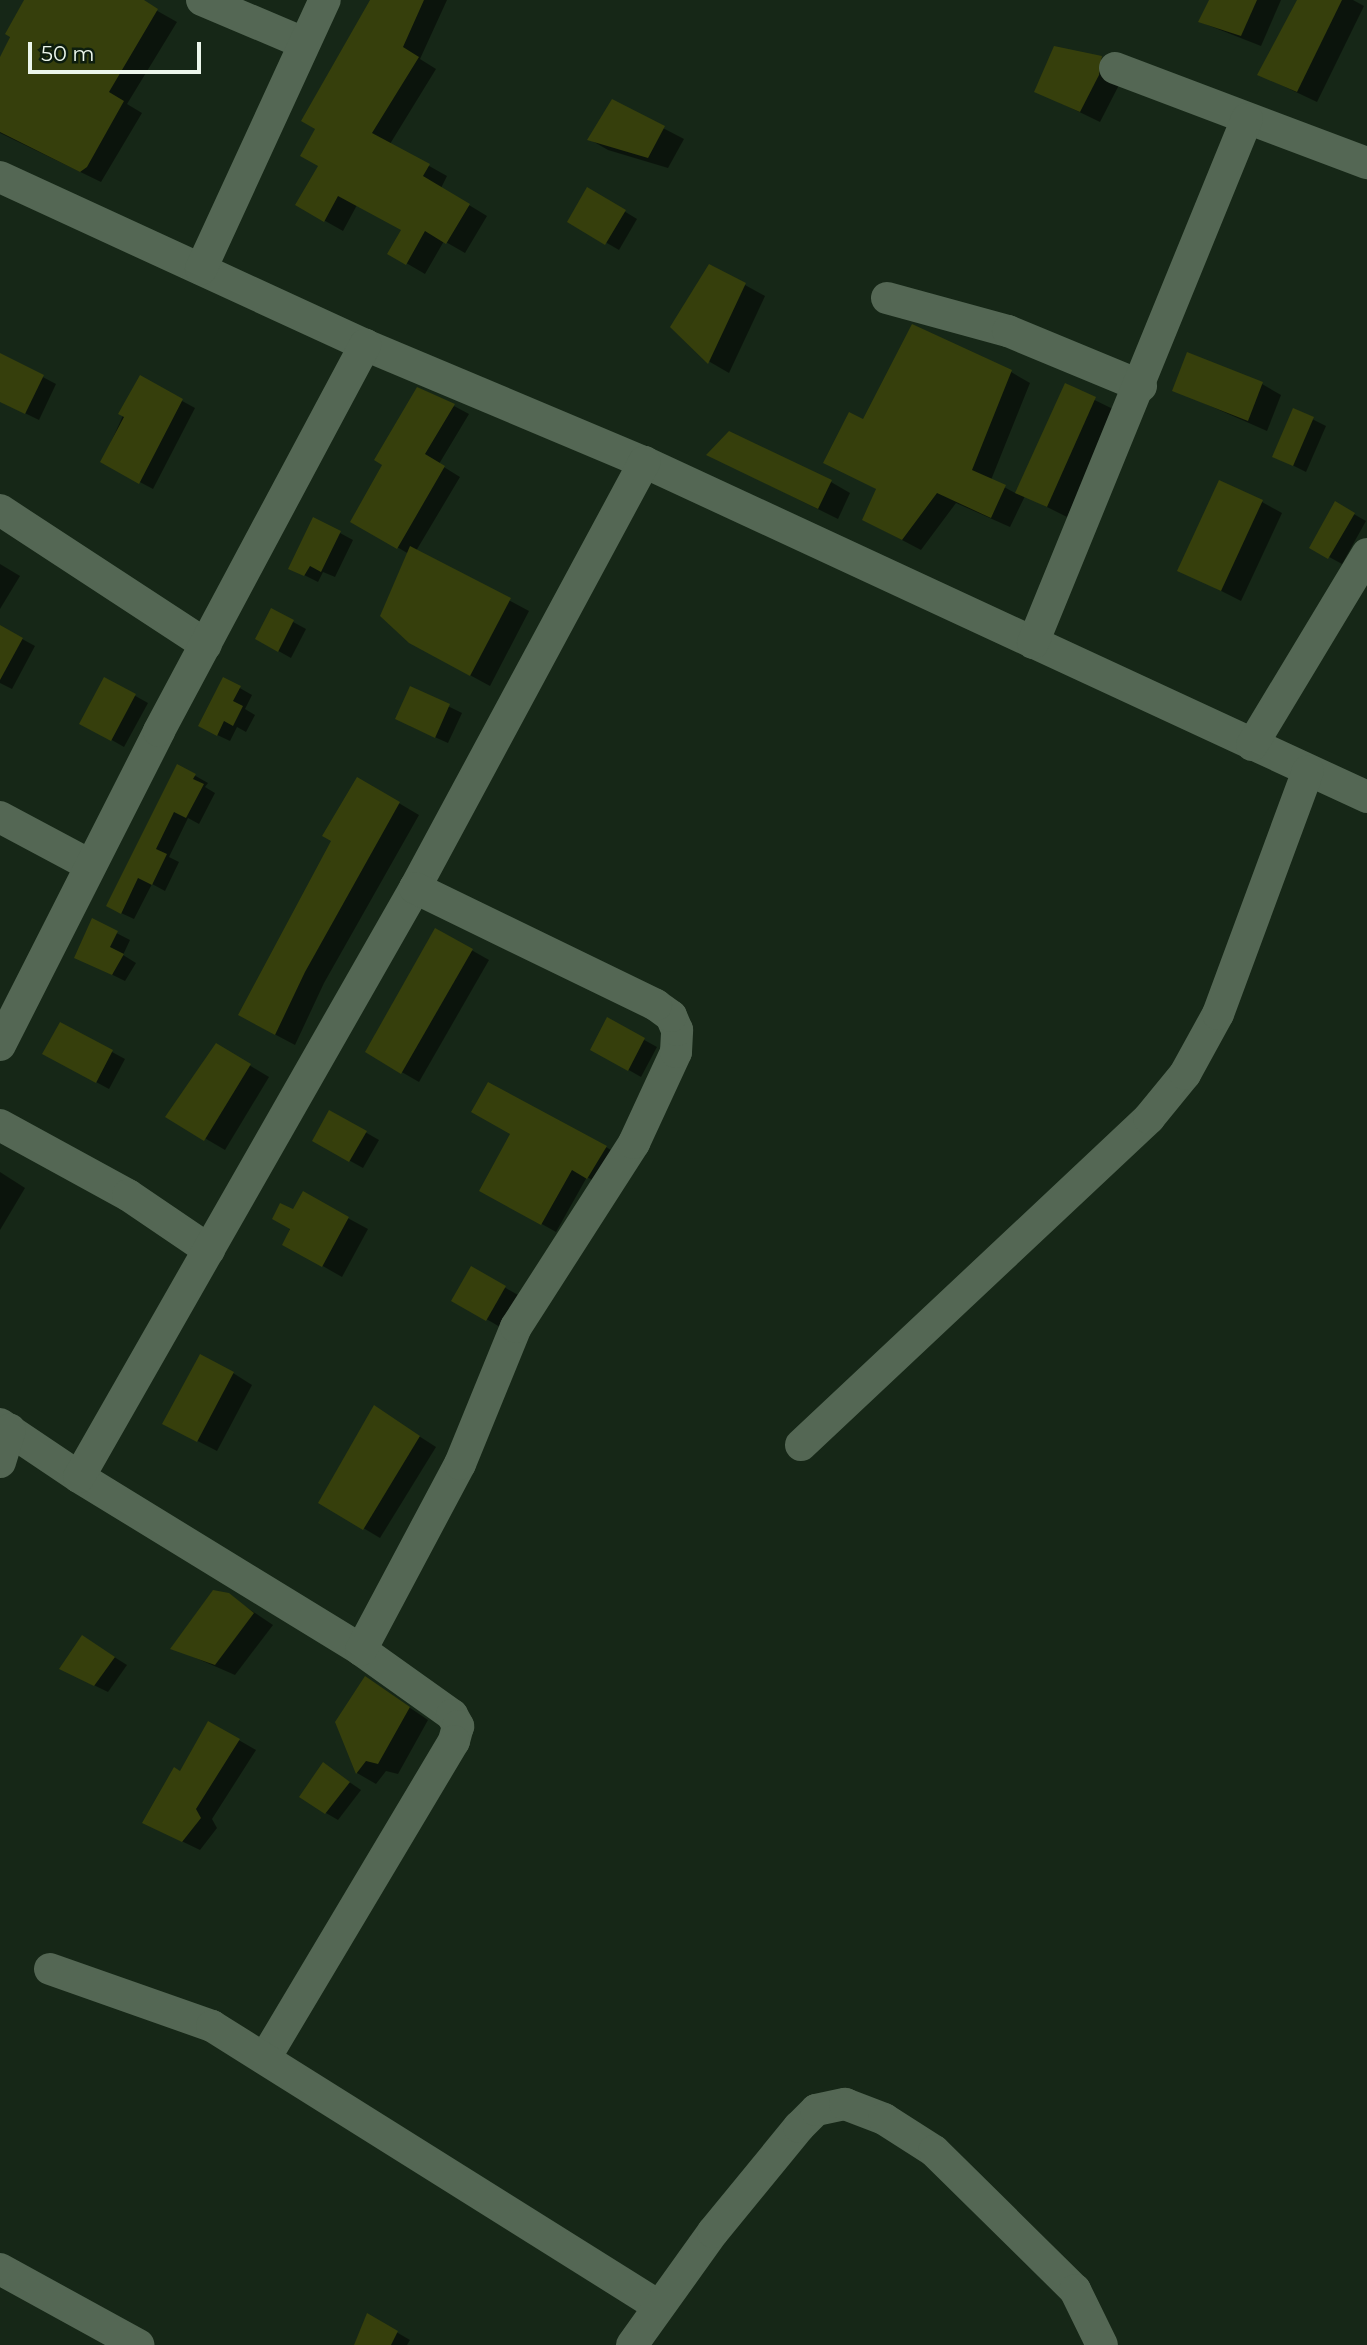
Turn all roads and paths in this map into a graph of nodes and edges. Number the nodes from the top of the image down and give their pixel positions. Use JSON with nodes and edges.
{"nodes":[{"id":1,"x":202,"y":0,"type":"edge"},
{"id":2,"x":325,"y":0,"type":"edge"},
{"id":3,"x":304,"y":43,"type":"junction"},
{"id":4,"x":1115,"y":68,"type":"dead end"},
{"id":5,"x":1247,"y":119,"type":"junction"},
{"id":6,"x":1367,"y":163,"type":"edge"},
{"id":7,"x":0,"y":177,"type":"edge"},
{"id":8,"x":201,"y":269,"type":"junction"},
{"id":9,"x":887,"y":298,"type":"dead end"},
{"id":10,"x":365,"y":345,"type":"junction"},
{"id":11,"x":1141,"y":386,"type":"junction"},
{"id":12,"x":644,"y":462,"type":"junction"},
{"id":13,"x":0,"y":510,"type":"edge"},
{"id":14,"x":1367,"y":554,"type":"edge"},
{"id":15,"x":1033,"y":642,"type":"junction"},
{"id":16,"x":206,"y":645,"type":"junction"},
{"id":17,"x":1252,"y":745,"type":"junction"},
{"id":18,"x":1308,"y":771,"type":"junction"},
{"id":19,"x":1367,"y":797,"type":"edge"},
{"id":20,"x":0,"y":817,"type":"edge"},
{"id":21,"x":90,"y":865,"type":"junction"},
{"id":22,"x":415,"y":888,"type":"junction"},
{"id":23,"x":0,"y":1045,"type":"edge"},
{"id":24,"x":0,"y":1125,"type":"edge"},
{"id":25,"x":209,"y":1250,"type":"junction"},
{"id":26,"x":5,"y":1427,"type":"edge"},
{"id":27,"x":801,"y":1445,"type":"dead end"},
{"id":28,"x":0,"y":1462,"type":"edge"},
{"id":29,"x":79,"y":1477,"type":"junction"},
{"id":30,"x":361,"y":1650,"type":"junction"},
{"id":31,"x":50,"y":1969,"type":"dead end"},
{"id":32,"x":265,"y":2058,"type":"junction"},
{"id":33,"x":0,"y":2269,"type":"edge"},
{"id":34,"x":657,"y":2305,"type":"junction"},
{"id":35,"x":138,"y":2345,"type":"edge"},
{"id":36,"x":632,"y":2345,"type":"edge"},
{"id":37,"x":1102,"y":2345,"type":"edge"}],
"edges":[{"from":1,"to":3,"type":"street"},
{"from":2,"to":3,"type":"street"},
{"from":3,"to":8,"type":"street"},
{"from":4,"to":5,"type":"street"},
{"from":5,"to":6,"type":"street"},
{"from":5,"to":11,"type":"street"},
{"from":7,"to":8,"type":"street"},
{"from":8,"to":10,"type":"street"},
{"from":9,"to":11,"type":"street"},
{"from":10,"to":12,"type":"street"},
{"from":10,"to":16,"type":"street"},
{"from":11,"to":15,"type":"street"},
{"from":12,"to":15,"type":"street"},
{"from":12,"to":22,"type":"street"},
{"from":13,"to":16,"type":"street"},
{"from":14,"to":17,"type":"street"},
{"from":15,"to":17,"type":"street"},
{"from":16,"to":21,"type":"street"},
{"from":17,"to":18,"type":"street"},
{"from":18,"to":19,"type":"street"},
{"from":18,"to":27,"type":"street"},
{"from":20,"to":21,"type":"street"},
{"from":21,"to":23,"type":"street"},
{"from":22,"to":25,"type":"street"},
{"from":22,"to":30,"type":"street"},
{"from":24,"to":25,"type":"street"},
{"from":25,"to":29,"type":"street"},
{"from":26,"to":28,"type":"street"},
{"from":26,"to":29,"type":"street"},
{"from":29,"to":30,"type":"street"},
{"from":30,"to":32,"type":"street"},
{"from":31,"to":32,"type":"street"},
{"from":32,"to":34,"type":"street"},
{"from":33,"to":35,"type":"street"},
{"from":34,"to":36,"type":"street"},
{"from":34,"to":37,"type":"street"}]}
